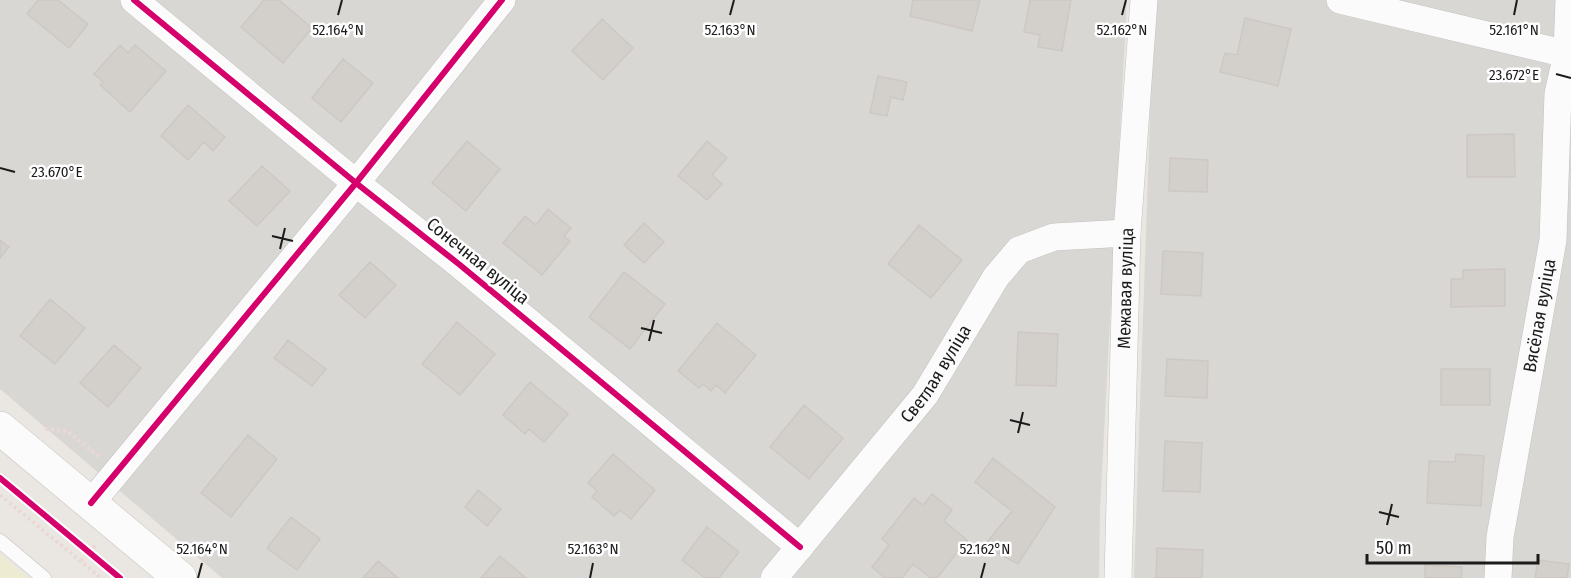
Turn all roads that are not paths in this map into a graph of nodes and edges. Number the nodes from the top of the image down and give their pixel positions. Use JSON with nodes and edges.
{"nodes":[{"id":1,"x":134,"y":0,"type":"edge"},
{"id":2,"x":502,"y":0,"type":"edge"},
{"id":3,"x":1144,"y":0,"type":"edge"},
{"id":4,"x":1340,"y":0,"type":"edge"},
{"id":5,"x":1569,"y":0,"type":"edge"},
{"id":6,"x":1569,"y":55,"type":"edge"},
{"id":7,"x":356,"y":183,"type":"junction"},
{"id":8,"x":1126,"y":233,"type":"junction"},
{"id":9,"x":0,"y":428,"type":"edge"},
{"id":10,"x":91,"y":503,"type":"junction"},
{"id":11,"x":0,"y":541,"type":"edge"},
{"id":12,"x":800,"y":547,"type":"junction"},
{"id":13,"x":44,"y":578,"type":"edge"},
{"id":14,"x":180,"y":578,"type":"edge"},
{"id":15,"x":774,"y":578,"type":"edge"},
{"id":16,"x":1118,"y":578,"type":"edge"},
{"id":17,"x":1498,"y":578,"type":"edge"}],
"edges":[{"from":1,"to":7,"type":"street","name":"Сонечная вуліца"},
{"from":2,"to":7,"type":"street"},
{"from":3,"to":8,"type":"street","name":"Межавая вуліца"},
{"from":4,"to":6,"type":"street"},
{"from":5,"to":6,"type":"street","name":"Вясёлая вуліца"},
{"from":6,"to":17,"type":"street","name":"Вясёлая вуліца"},
{"from":7,"to":10,"type":"street"},
{"from":7,"to":12,"type":"street","name":"Сонечная вуліца"},
{"from":8,"to":12,"type":"street","name":"Светлая вуліца"},
{"from":8,"to":16,"type":"street","name":"Межавая вуліца"},
{"from":9,"to":10,"type":"street"},
{"from":10,"to":14,"type":"street"},
{"from":11,"to":13,"type":"lane"},
{"from":12,"to":15,"type":"street","name":"Светлая вуліца"}]}
